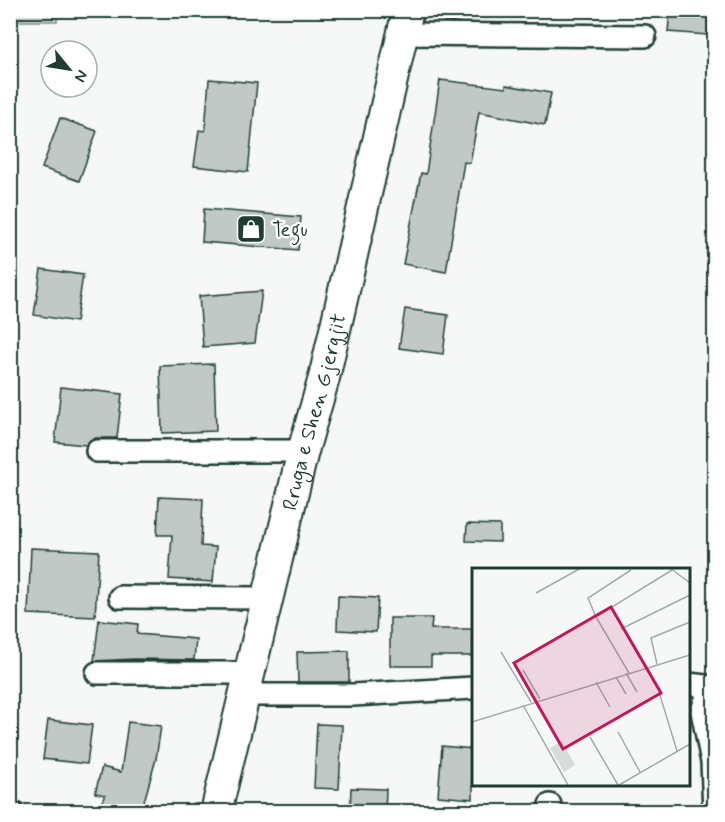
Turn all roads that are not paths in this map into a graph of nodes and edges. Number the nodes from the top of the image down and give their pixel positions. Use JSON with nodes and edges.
{"nodes":[{"id":1,"x":405,"y":22,"type":"edge"},
{"id":2,"x":645,"y":36,"type":"dead end"},
{"id":3,"x":303,"y":451,"type":"junction"},
{"id":4,"x":97,"y":452,"type":"dead end"},
{"id":5,"x":120,"y":597,"type":"dead end"},
{"id":6,"x":267,"y":598,"type":"junction"},
{"id":7,"x":97,"y":673,"type":"dead end"},
{"id":8,"x":247,"y":684,"type":"junction"},
{"id":9,"x":689,"y":684,"type":"edge"},
{"id":10,"x":472,"y":688,"type":"edge"},
{"id":11,"x":216,"y":812,"type":"edge"},
{"id":12,"x":714,"y":812,"type":"edge"}],
"edges":[{"from":1,"to":2,"type":"street"},
{"from":1,"to":3,"type":"street","name":"Rruga e Shen Gjergjit"},
{"from":3,"to":4,"type":"street"},
{"from":3,"to":6,"type":"street","name":"Rruga e Shen Gjergjit"},
{"from":5,"to":6,"type":"street"},
{"from":6,"to":8,"type":"street","name":"Rruga e Shen Gjergjit"},
{"from":7,"to":8,"type":"street"},
{"from":8,"to":10,"type":"street"},
{"from":8,"to":11,"type":"street","name":"Rruga e Shen Gjergjit"},
{"from":9,"to":12,"type":"street"}]}
